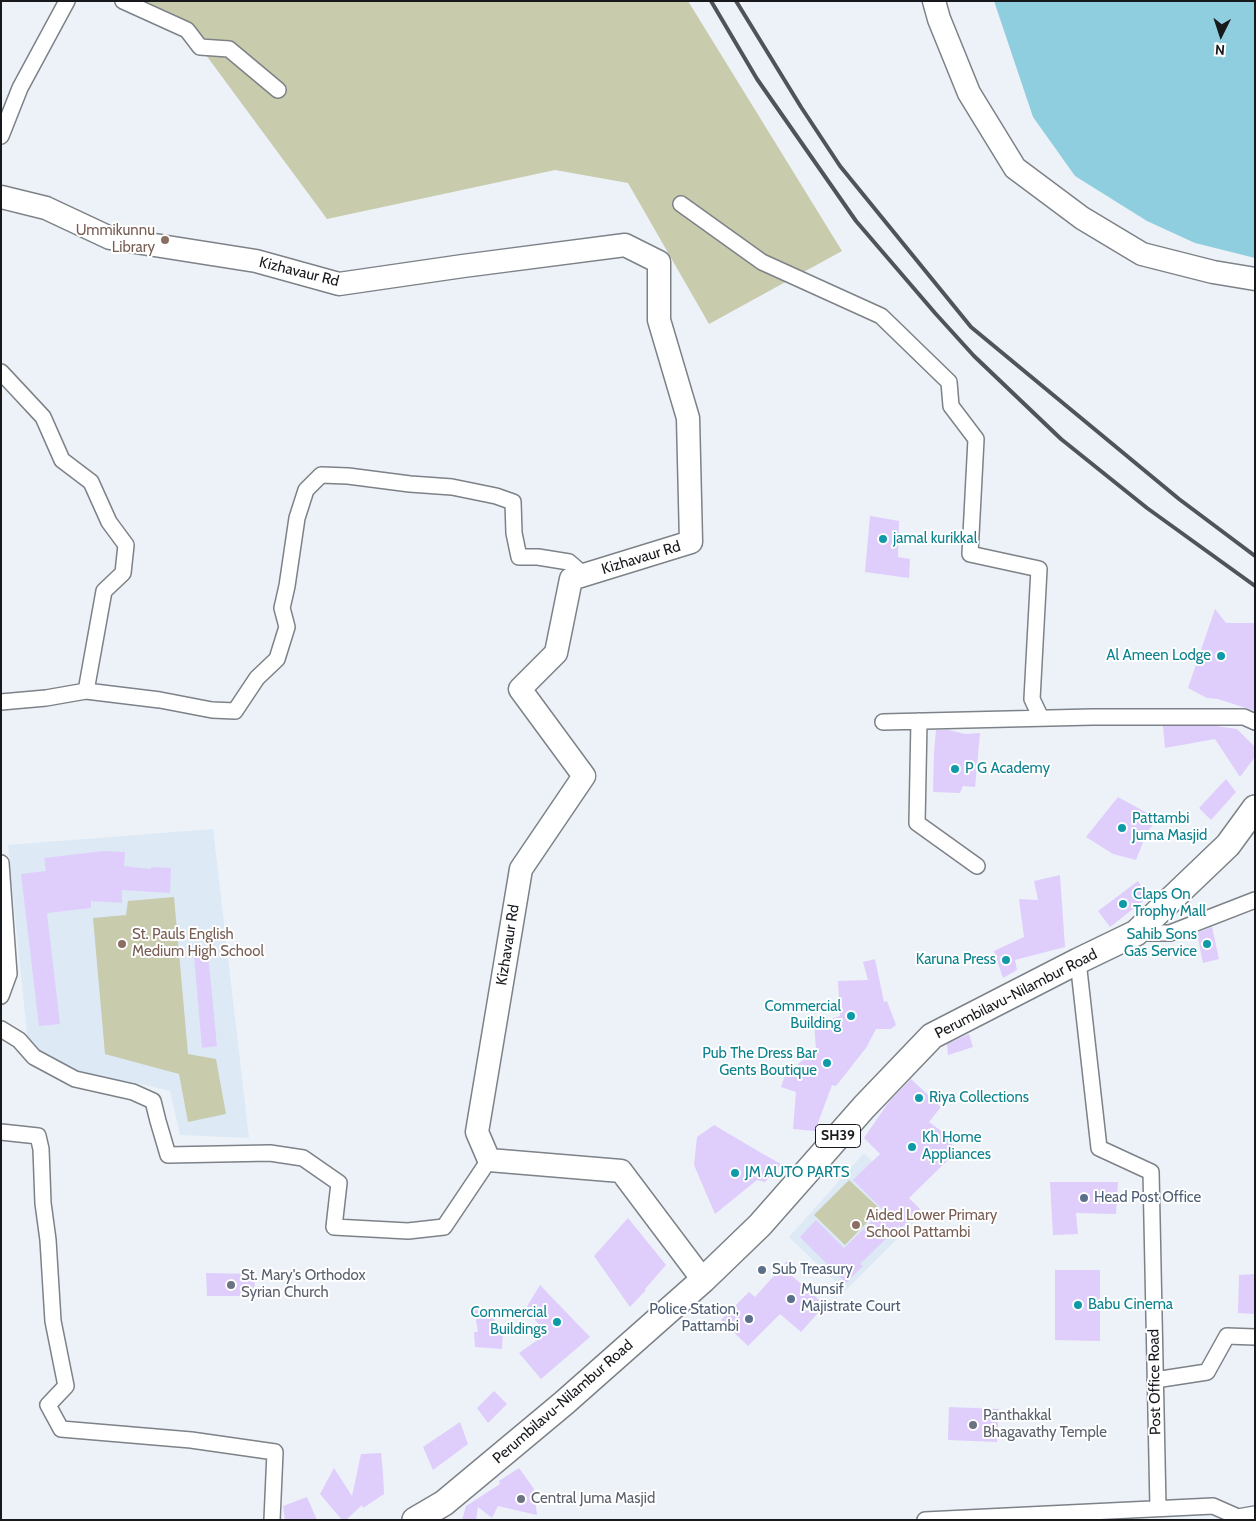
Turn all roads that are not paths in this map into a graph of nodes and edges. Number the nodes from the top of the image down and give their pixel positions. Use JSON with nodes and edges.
{"nodes":[{"id":1,"x":67,"y":1,"type":"edge"},
{"id":2,"x":123,"y":1,"type":"edge"},
{"id":3,"x":934,"y":1,"type":"edge"},
{"id":4,"x":278,"y":90,"type":"dead end"},
{"id":5,"x":1,"y":136,"type":"edge"},
{"id":6,"x":1,"y":197,"type":"edge"},
{"id":7,"x":680,"y":204,"type":"dead end"},
{"id":8,"x":1255,"y":279,"type":"edge"},
{"id":9,"x":1,"y":372,"type":"edge"},
{"id":10,"x":584,"y":576,"type":"junction"},
{"id":11,"x":86,"y":691,"type":"junction"},
{"id":12,"x":1,"y":702,"type":"edge"},
{"id":13,"x":1040,"y":718,"type":"junction"},
{"id":14,"x":918,"y":721,"type":"junction"},
{"id":15,"x":883,"y":722,"type":"dead end"},
{"id":16,"x":1255,"y":722,"type":"edge"},
{"id":17,"x":1255,"y":808,"type":"edge"},
{"id":18,"x":1,"y":863,"type":"edge"},
{"id":19,"x":977,"y":866,"type":"dead end"},
{"id":20,"x":1255,"y":900,"type":"edge"},
{"id":21,"x":1136,"y":933,"type":"junction"},
{"id":22,"x":1078,"y":961,"type":"junction"},
{"id":23,"x":1,"y":996,"type":"edge"},
{"id":24,"x":1,"y":1029,"type":"edge"},
{"id":25,"x":1,"y":1132,"type":"edge"},
{"id":26,"x":489,"y":1160,"type":"junction"},
{"id":27,"x":703,"y":1280,"type":"junction"},
{"id":28,"x":1255,"y":1337,"type":"edge"},
{"id":29,"x":1155,"y":1380,"type":"junction"},
{"id":30,"x":1158,"y":1508,"type":"junction"},
{"id":31,"x":446,"y":1511,"type":"edge"},
{"id":32,"x":1255,"y":1514,"type":"edge"},
{"id":33,"x":1086,"y":1516,"type":"edge"},
{"id":34,"x":1042,"y":1517,"type":"edge"},
{"id":35,"x":1238,"y":1518,"type":"edge"},
{"id":36,"x":272,"y":1520,"type":"edge"},
{"id":37,"x":414,"y":1520,"type":"edge"},
{"id":38,"x":925,"y":1520,"type":"edge"}],
"edges":[{"from":1,"to":5,"type":"street"},
{"from":2,"to":4,"type":"street"},
{"from":3,"to":8,"type":"street"},
{"from":6,"to":10,"type":"street","name":"Kizhavaur Rd"},
{"from":7,"to":13,"type":"street"},
{"from":9,"to":11,"type":"street"},
{"from":10,"to":11,"type":"street"},
{"from":10,"to":26,"type":"street","name":"Kizhavaur Rd"},
{"from":11,"to":12,"type":"street"},
{"from":13,"to":14,"type":"street"},
{"from":13,"to":16,"type":"street"},
{"from":14,"to":15,"type":"street"},
{"from":14,"to":19,"type":"street"},
{"from":17,"to":21,"type":"main road","name":"Perumbilavu-Nilambur Road","number":"SH39"},
{"from":18,"to":23,"type":"street"},
{"from":20,"to":21,"type":"street"},
{"from":21,"to":22,"type":"main road","name":"Perumbilavu-Nilambur Road","number":"SH39"},
{"from":22,"to":27,"type":"main road","name":"Perumbilavu-Nilambur Road","number":"SH39"},
{"from":22,"to":29,"type":"street","name":"Post Office Road"},
{"from":24,"to":26,"type":"street"},
{"from":25,"to":36,"type":"street"},
{"from":26,"to":27,"type":"street"},
{"from":27,"to":31,"type":"main road","name":"Perumbilavu-Nilambur Road","number":"SH39"},
{"from":28,"to":29,"type":"street"},
{"from":29,"to":30,"type":"street","name":"Post Office Road"},
{"from":30,"to":33,"type":"street"},
{"from":30,"to":35,"type":"street"},
{"from":31,"to":37,"type":"main road","name":"Perumbilavu-Nilambur Road"},
{"from":32,"to":35,"type":"street"},
{"from":33,"to":34,"type":"street"},
{"from":34,"to":38,"type":"street"}]}
